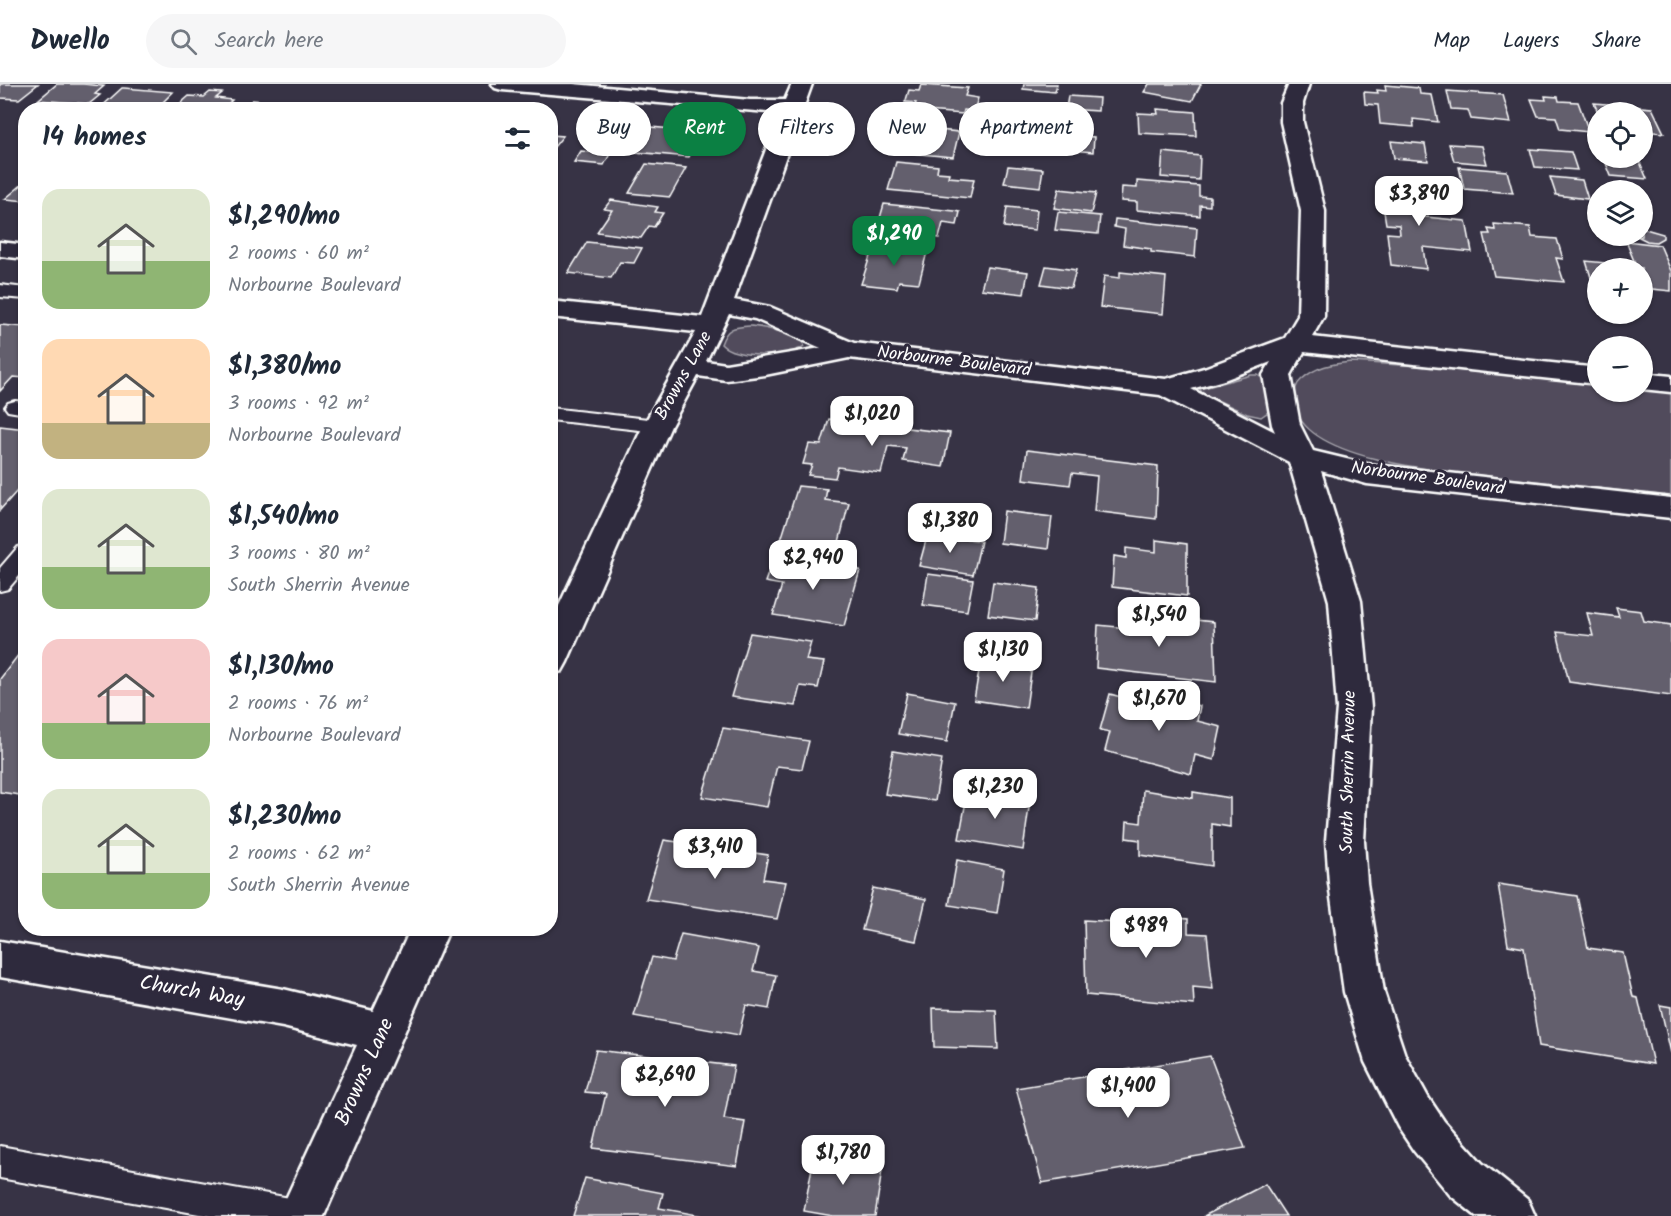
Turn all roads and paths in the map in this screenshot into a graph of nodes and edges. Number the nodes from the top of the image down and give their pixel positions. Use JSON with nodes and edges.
{"nodes":[{"id":1,"x":502,"y":84,"type":"edge"},
{"id":2,"x":802,"y":84,"type":"edge"},
{"id":3,"x":1299,"y":84,"type":"edge"},
{"id":4,"x":794,"y":102,"type":"edge"},
{"id":5,"x":758,"y":106,"type":"edge"},
{"id":6,"x":774,"y":156,"type":"edge"},
{"id":7,"x":0,"y":249,"type":"edge"},
{"id":8,"x":18,"y":251,"type":"edge"},
{"id":9,"x":0,"y":291,"type":"edge"},
{"id":10,"x":18,"y":293,"type":"edge"},
{"id":11,"x":558,"y":309,"type":"edge"},
{"id":12,"x":716,"y":315,"type":"junction"},
{"id":13,"x":1296,"y":343,"type":"junction"},
{"id":14,"x":849,"y":350,"type":"junction"},
{"id":15,"x":690,"y":366,"type":"junction"},
{"id":16,"x":1587,"y":375,"type":"edge"},
{"id":17,"x":1653,"y":382,"type":"edge"},
{"id":18,"x":1671,"y":384,"type":"edge"},
{"id":19,"x":1166,"y":387,"type":"junction"},
{"id":20,"x":558,"y":417,"type":"edge"},
{"id":21,"x":657,"y":426,"type":"junction"},
{"id":22,"x":1302,"y":457,"type":"junction"},
{"id":23,"x":1671,"y":508,"type":"edge"},
{"id":24,"x":18,"y":562,"type":"edge"},
{"id":25,"x":0,"y":583,"type":"edge"},
{"id":26,"x":558,"y":644,"type":"edge"},
{"id":27,"x":427,"y":936,"type":"edge"},
{"id":28,"x":0,"y":959,"type":"edge"},
{"id":29,"x":383,"y":1032,"type":"junction"},
{"id":30,"x":0,"y":1162,"type":"edge"},
{"id":31,"x":301,"y":1216,"type":"edge"},
{"id":32,"x":1512,"y":1216,"type":"edge"}],
"edges":[{"from":1,"to":5,"type":"street"},
{"from":2,"to":4,"type":"street","name":"Browns Lane"},
{"from":3,"to":13,"type":"street","name":"South Sherrin Avenue"},
{"from":6,"to":12,"type":"street","name":"Browns Lane"},
{"from":7,"to":8,"type":"street"},
{"from":9,"to":10,"type":"lane"},
{"from":11,"to":12,"type":"street","name":"Norbourne Boulevard"},
{"from":12,"to":14,"type":"street","name":"Norbourne Boulevard"},
{"from":12,"to":15,"type":"street","name":"Browns Lane"},
{"from":13,"to":16,"type":"street","name":"Norbourne Boulevard"},
{"from":13,"to":19,"type":"street","name":"Norbourne Boulevard"},
{"from":13,"to":22,"type":"street","name":"South Sherrin Avenue"},
{"from":14,"to":15,"type":"street","name":"Norbourne Boulevard"},
{"from":14,"to":19,"type":"street","name":"Norbourne Boulevard"},
{"from":15,"to":21,"type":"street","name":"Browns Lane"},
{"from":17,"to":18,"type":"street"},
{"from":19,"to":22,"type":"street","name":"Norbourne Boulevard"},
{"from":20,"to":21,"type":"lane"},
{"from":21,"to":26,"type":"street","name":"Browns Lane"},
{"from":22,"to":23,"type":"street","name":"Norbourne Boulevard"},
{"from":22,"to":32,"type":"street","name":"South Sherrin Avenue"},
{"from":24,"to":25,"type":"lane"},
{"from":27,"to":29,"type":"street","name":"Browns Lane"},
{"from":28,"to":29,"type":"street","name":"Church Way"},
{"from":29,"to":31,"type":"street","name":"Browns Lane"},
{"from":30,"to":31,"type":"lane"}]}
